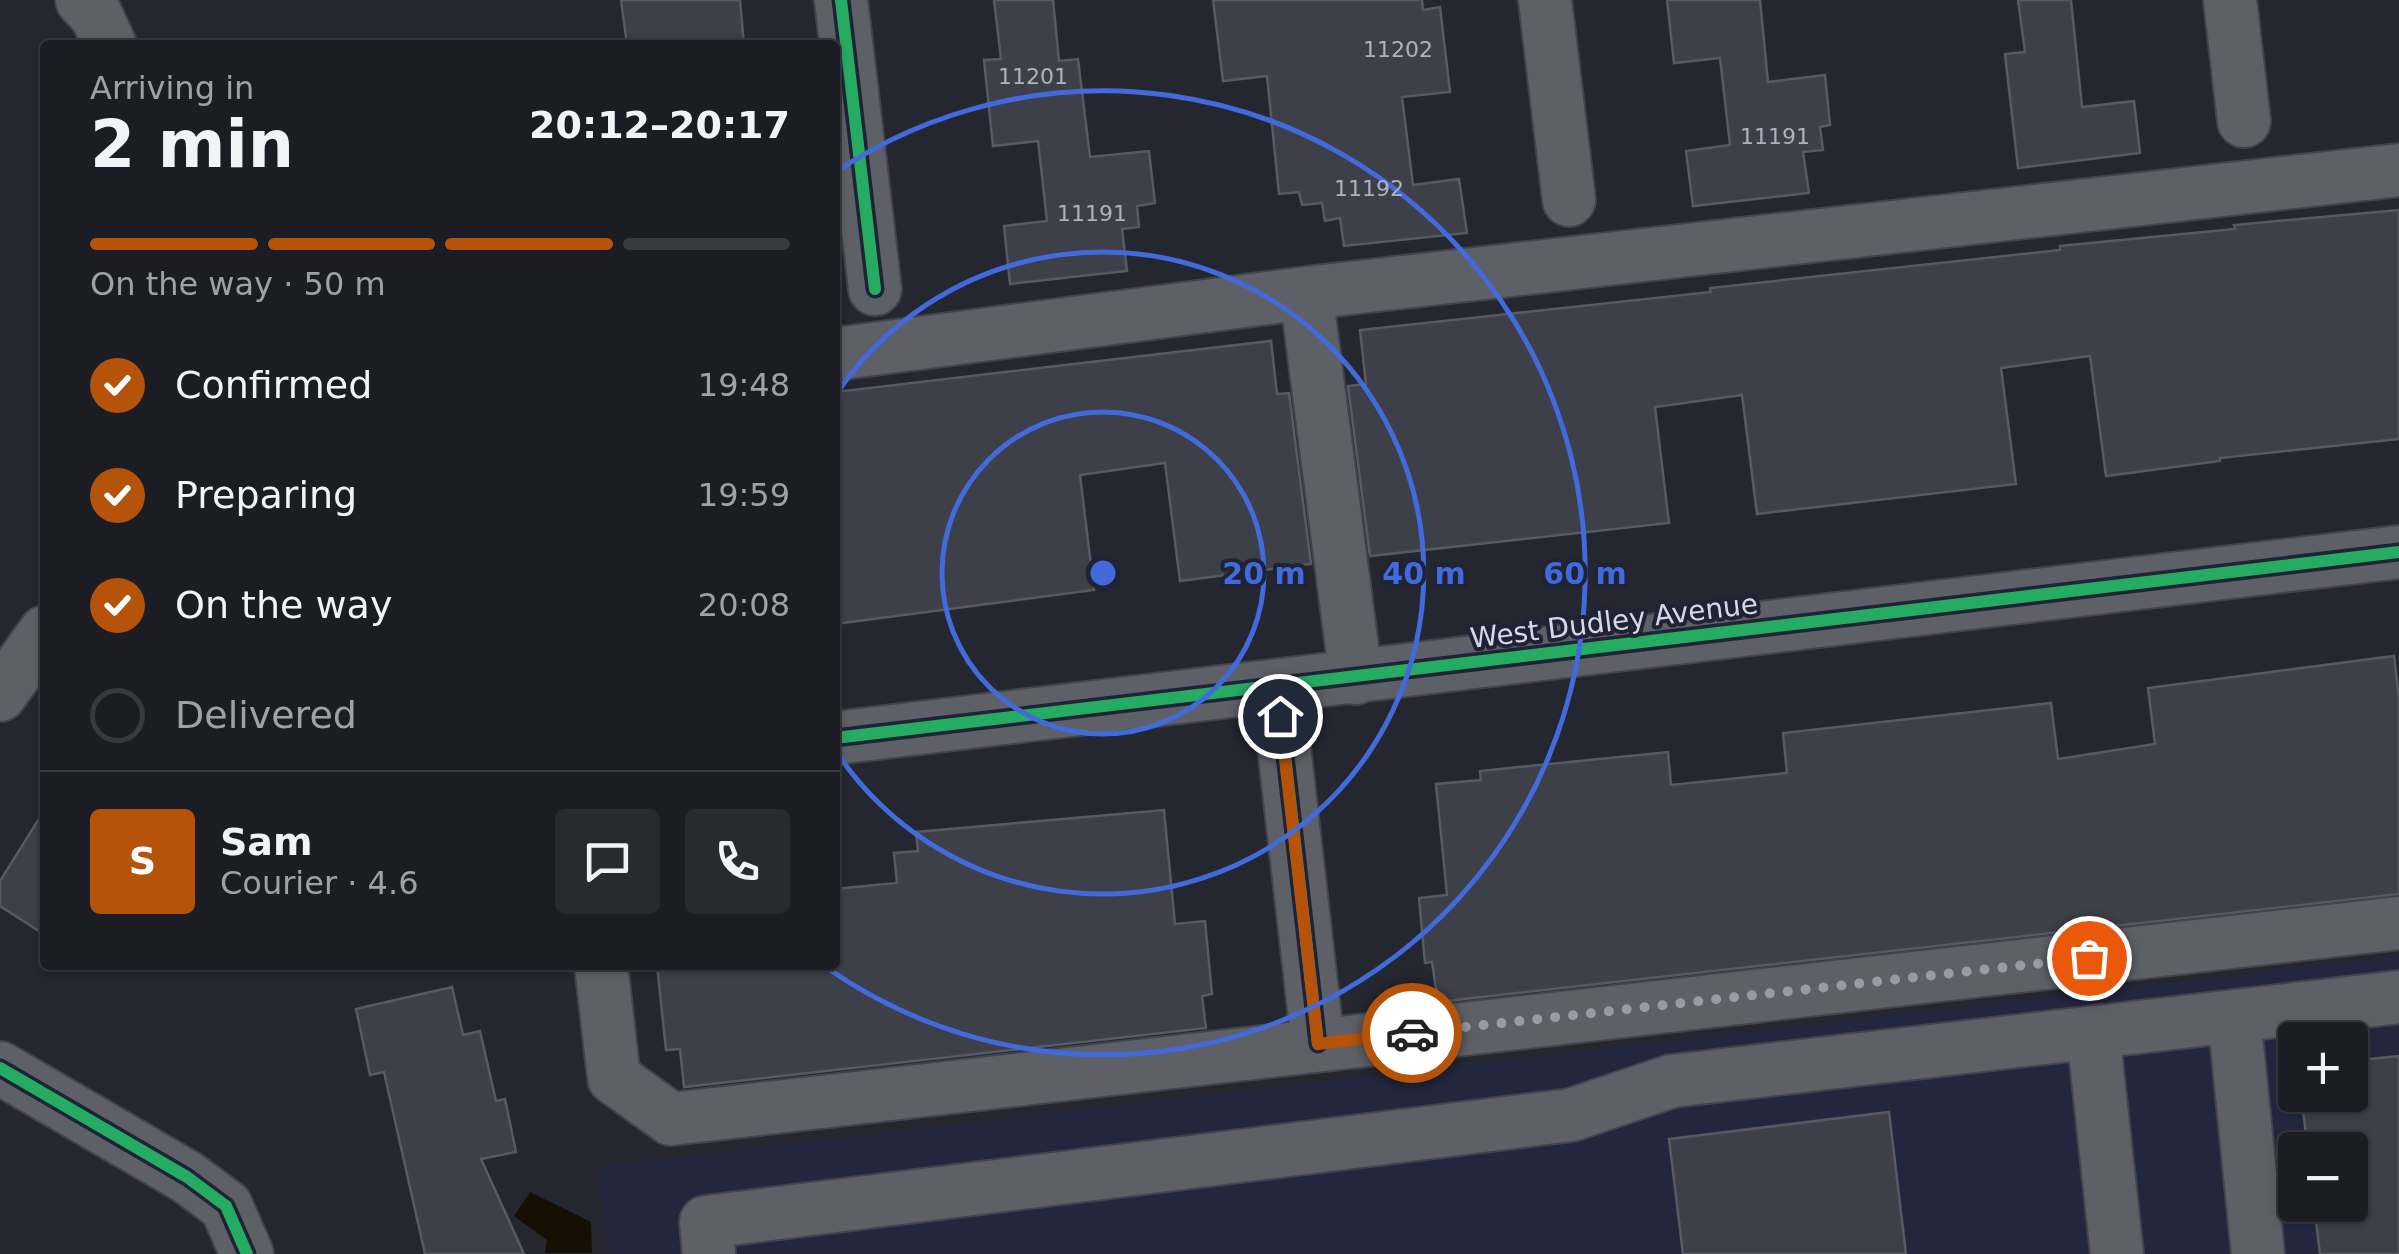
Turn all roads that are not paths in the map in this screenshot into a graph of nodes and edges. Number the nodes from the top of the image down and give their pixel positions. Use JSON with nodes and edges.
{"nodes":[{"id":1,"x":841,"y":0,"type":"edge"},
{"id":2,"x":1546,"y":0,"type":"edge"},
{"id":3,"x":2230,"y":0,"type":"edge"},
{"id":4,"x":2244,"y":120,"type":"dead end"},
{"id":5,"x":2399,"y":170,"type":"edge"},
{"id":6,"x":1568,"y":200,"type":"dead end"},
{"id":7,"x":874,"y":289,"type":"dead end"},
{"id":8,"x":1306,"y":294,"type":"junction"},
{"id":9,"x":840,"y":353,"type":"edge"},
{"id":10,"x":2399,"y":552,"type":"edge"},
{"id":11,"x":40,"y":639,"type":"edge"},
{"id":12,"x":1356,"y":678,"type":"junction"},
{"id":13,"x":1277,"y":686,"type":"junction"},
{"id":14,"x":0,"y":696,"type":"edge"},
{"id":15,"x":840,"y":737,"type":"edge"},
{"id":16,"x":2399,"y":923,"type":"edge"},
{"id":17,"x":602,"y":970,"type":"edge"},
{"id":18,"x":2399,"y":997,"type":"edge"},
{"id":19,"x":2234,"y":1016,"type":"junction"},
{"id":20,"x":2092,"y":1032,"type":"junction"},
{"id":21,"x":1318,"y":1044,"type":"junction"},
{"id":22,"x":0,"y":1068,"type":"edge"},
{"id":23,"x":247,"y":1254,"type":"edge"},
{"id":24,"x":709,"y":1254,"type":"edge"},
{"id":25,"x":2117,"y":1254,"type":"edge"},
{"id":26,"x":2258,"y":1254,"type":"edge"}],
"edges":[{"from":1,"to":7,"type":"street"},
{"from":2,"to":6,"type":"street"},
{"from":3,"to":4,"type":"street"},
{"from":5,"to":8,"type":"street"},
{"from":8,"to":9,"type":"street"},
{"from":8,"to":12,"type":"street"},
{"from":10,"to":12,"type":"street","name":"West Dudley Avenue"},
{"from":11,"to":14,"type":"street"},
{"from":12,"to":13,"type":"street","name":"West Dudley Avenue"},
{"from":13,"to":15,"type":"street","name":"West Dudley Avenue"},
{"from":13,"to":21,"type":"street"},
{"from":16,"to":21,"type":"street"},
{"from":17,"to":21,"type":"street"},
{"from":18,"to":19,"type":"street"},
{"from":19,"to":20,"type":"street"},
{"from":19,"to":26,"type":"street"},
{"from":20,"to":24,"type":"street"},
{"from":20,"to":25,"type":"street"},
{"from":22,"to":23,"type":"street"}]}
